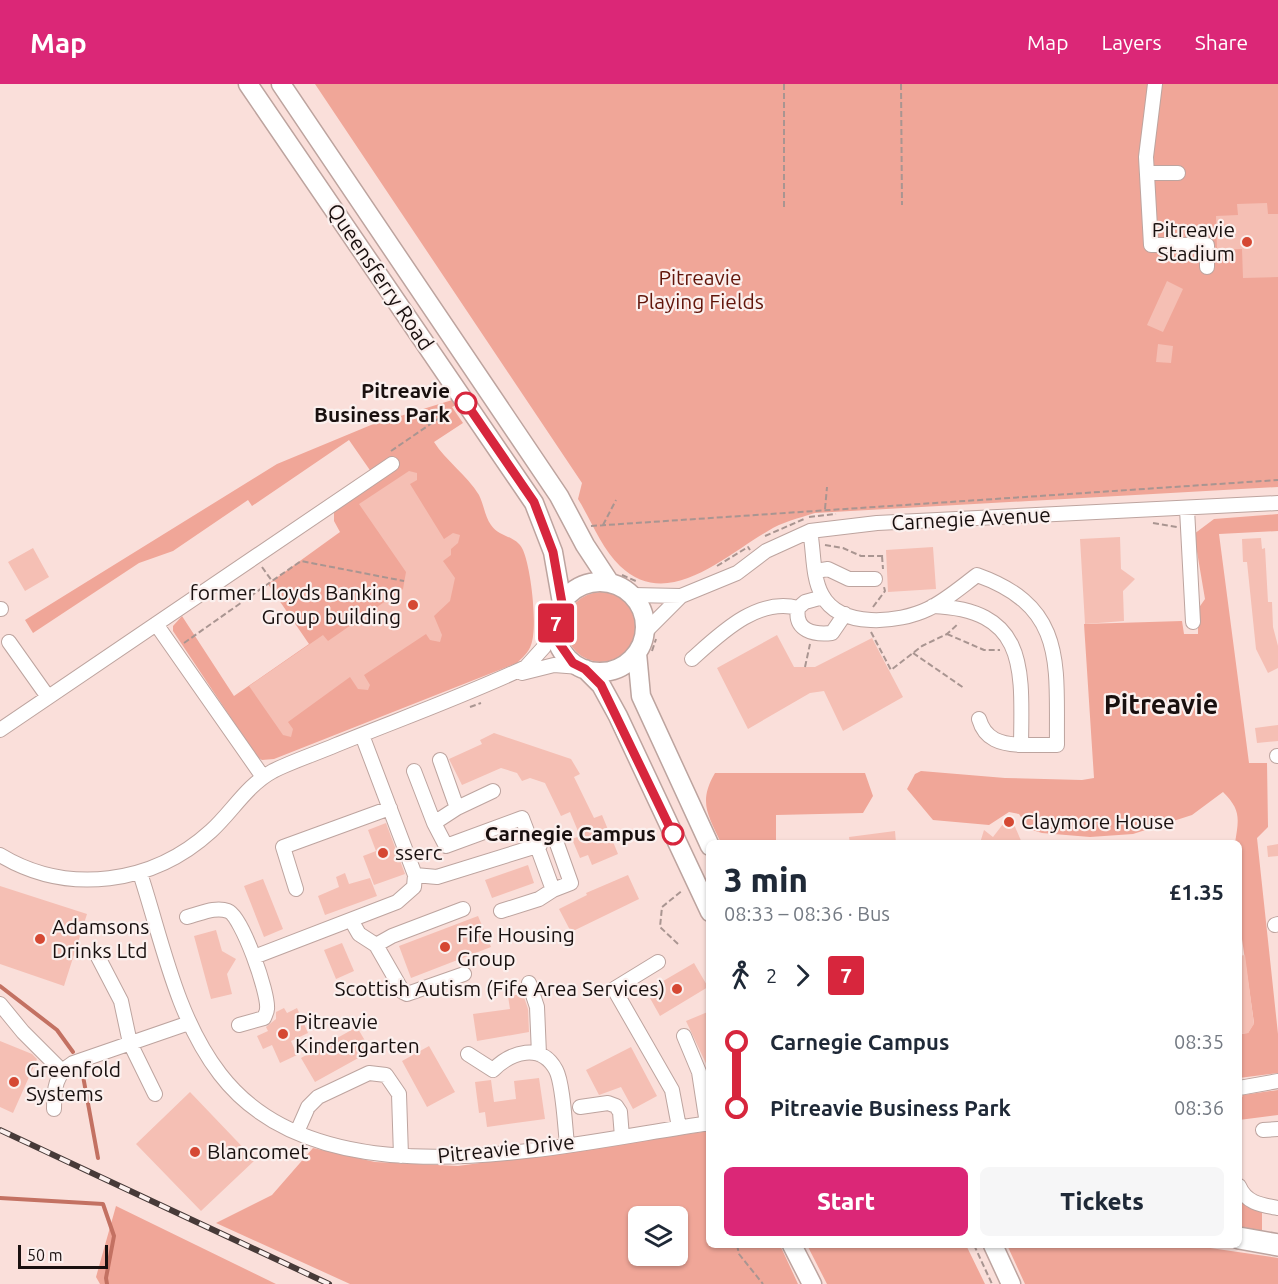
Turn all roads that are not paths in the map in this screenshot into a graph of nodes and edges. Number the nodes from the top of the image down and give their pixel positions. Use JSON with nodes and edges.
{"nodes":[{"id":1,"x":248,"y":84,"type":"edge"},
{"id":2,"x":281,"y":84,"type":"edge"},
{"id":3,"x":1155,"y":84,"type":"edge"},
{"id":4,"x":1147,"y":173,"type":"junction"},
{"id":5,"x":1178,"y":173,"type":"dead end"},
{"id":6,"x":1207,"y":267,"type":"dead end"},
{"id":7,"x":391,"y":458,"type":"road end"},
{"id":8,"x":1278,"y":503,"type":"edge"},
{"id":9,"x":1187,"y":509,"type":"junction"},
{"id":10,"x":810,"y":531,"type":"junction"},
{"id":11,"x":816,"y":571,"type":"junction"},
{"id":12,"x":875,"y":579,"type":"dead end"},
{"id":13,"x":610,"y":583,"type":"junction"},
{"id":14,"x":964,"y":585,"type":"junction"},
{"id":15,"x":632,"y":595,"type":"junction"},
{"id":16,"x":681,"y":596,"type":"junction"},
{"id":17,"x":823,"y":597,"type":"junction"},
{"id":18,"x":562,"y":603,"type":"junction"},
{"id":19,"x":933,"y":606,"type":"junction"},
{"id":20,"x":798,"y":608,"type":"junction"},
{"id":21,"x":962,"y":609,"type":"junction"},
{"id":22,"x":845,"y":614,"type":"junction"},
{"id":23,"x":1193,"y":622,"type":"dead end"},
{"id":24,"x":156,"y":624,"type":"junction"},
{"id":25,"x":555,"y":627,"type":"junction"},
{"id":26,"x":651,"y":634,"type":"junction"},
{"id":27,"x":9,"y":642,"type":"dead end"},
{"id":28,"x":644,"y":654,"type":"junction"},
{"id":29,"x":692,"y":659,"type":"dead end"},
{"id":30,"x":583,"y":668,"type":"junction"},
{"id":31,"x":500,"y":679,"type":"junction"},
{"id":32,"x":48,"y":697,"type":"junction"},
{"id":33,"x":978,"y":719,"type":"dead end"},
{"id":34,"x":0,"y":730,"type":"edge"},
{"id":35,"x":362,"y":735,"type":"junction"},
{"id":36,"x":1021,"y":745,"type":"junction"},
{"id":37,"x":440,"y":760,"type":"dead end"},
{"id":38,"x":414,"y":771,"type":"dead end"},
{"id":39,"x":263,"y":777,"type":"junction"},
{"id":40,"x":493,"y":791,"type":"dead end"},
{"id":41,"x":390,"y":808,"type":"junction"},
{"id":42,"x":457,"y":808,"type":"junction"},
{"id":43,"x":434,"y":823,"type":"junction"},
{"id":44,"x":707,"y":840,"type":"edge"},
{"id":45,"x":556,"y":841,"type":"dead end"},
{"id":46,"x":537,"y":846,"type":"junction"},
{"id":47,"x":0,"y":855,"type":"edge"},
{"id":48,"x":140,"y":873,"type":"junction"},
{"id":49,"x":415,"y":875,"type":"junction"},
{"id":50,"x":296,"y":889,"type":"dead end"},
{"id":51,"x":553,"y":890,"type":"junction"},
{"id":52,"x":706,"y":903,"type":"edge"},
{"id":53,"x":463,"y":909,"type":"dead end"},
{"id":54,"x":501,"y":911,"type":"dead end"},
{"id":55,"x":187,"y":917,"type":"dead end"},
{"id":56,"x":351,"y":920,"type":"junction"},
{"id":57,"x":376,"y":945,"type":"junction"},
{"id":58,"x":96,"y":953,"type":"dead end"},
{"id":59,"x":254,"y":957,"type":"junction"},
{"id":60,"x":658,"y":962,"type":"dead end"},
{"id":61,"x":464,"y":974,"type":"dead end"},
{"id":62,"x":529,"y":983,"type":"dead end"},
{"id":63,"x":0,"y":1004,"type":"edge"},
{"id":64,"x":189,"y":1023,"type":"junction"},
{"id":65,"x":239,"y":1025,"type":"dead end"},
{"id":66,"x":684,"y":1036,"type":"dead end"},
{"id":67,"x":130,"y":1043,"type":"junction"},
{"id":68,"x":468,"y":1054,"type":"dead end"},
{"id":69,"x":539,"y":1054,"type":"junction"},
{"id":70,"x":61,"y":1070,"type":"junction"},
{"id":71,"x":1278,"y":1082,"type":"edge"},
{"id":72,"x":1242,"y":1088,"type":"edge"},
{"id":73,"x":155,"y":1094,"type":"dead end"},
{"id":74,"x":580,"y":1107,"type":"dead end"},
{"id":75,"x":54,"y":1108,"type":"dead end"},
{"id":76,"x":706,"y":1112,"type":"edge"},
{"id":77,"x":706,"y":1123,"type":"edge"},
{"id":78,"x":679,"y":1127,"type":"junction"},
{"id":79,"x":1278,"y":1129,"type":"edge"},
{"id":80,"x":1263,"y":1130,"type":"dead end"},
{"id":81,"x":297,"y":1132,"type":"junction"},
{"id":82,"x":622,"y":1137,"type":"junction"},
{"id":83,"x":567,"y":1144,"type":"junction"},
{"id":84,"x":401,"y":1156,"type":"junction"},
{"id":85,"x":1242,"y":1192,"type":"edge"},
{"id":86,"x":1278,"y":1208,"type":"edge"},
{"id":87,"x":1242,"y":1239,"type":"edge"},
{"id":88,"x":1278,"y":1245,"type":"edge"},
{"id":89,"x":794,"y":1248,"type":"edge"},
{"id":90,"x":994,"y":1248,"type":"edge"},
{"id":91,"x":812,"y":1284,"type":"edge"},
{"id":92,"x":1011,"y":1284,"type":"edge"}],
"edges":[{"from":1,"to":18,"type":"main road","name":"Queensferry Road"},
{"from":2,"to":13,"type":"main road","name":"Queensferry Road"},
{"from":3,"to":4,"type":"street"},
{"from":4,"to":5,"type":"street"},
{"from":4,"to":6,"type":"street"},
{"from":7,"to":24,"type":"street"},
{"from":8,"to":9,"type":"street","name":"Carnegie Avenue"},
{"from":9,"to":10,"type":"street","name":"Carnegie Avenue"},
{"from":9,"to":23,"type":"street"},
{"from":10,"to":11,"type":"street"},
{"from":10,"to":16,"type":"street","name":"Carnegie Avenue"},
{"from":11,"to":12,"type":"street"},
{"from":11,"to":17,"type":"street"},
{"from":13,"to":15,"type":"main road"},
{"from":13,"to":18,"type":"main road"},
{"from":14,"to":19,"type":"street"},
{"from":14,"to":21,"type":"street"},
{"from":14,"to":36,"type":"street"},
{"from":15,"to":16,"type":"street"},
{"from":15,"to":26,"type":"main road"},
{"from":16,"to":26,"type":"street"},
{"from":17,"to":20,"type":"street"},
{"from":17,"to":22,"type":"street"},
{"from":18,"to":25,"type":"main road"},
{"from":19,"to":21,"type":"street"},
{"from":19,"to":22,"type":"street"},
{"from":20,"to":22,"type":"street"},
{"from":20,"to":29,"type":"street"},
{"from":21,"to":36,"type":"street"},
{"from":24,"to":32,"type":"street"},
{"from":24,"to":39,"type":"street"},
{"from":25,"to":30,"type":"main road"},
{"from":25,"to":31,"type":"street"},
{"from":26,"to":28,"type":"main road"},
{"from":27,"to":32,"type":"street"},
{"from":28,"to":30,"type":"main road"},
{"from":28,"to":44,"type":"main road"},
{"from":30,"to":31,"type":"street"},
{"from":30,"to":52,"type":"main road"},
{"from":31,"to":35,"type":"street"},
{"from":32,"to":34,"type":"street"},
{"from":33,"to":36,"type":"street"},
{"from":35,"to":39,"type":"street"},
{"from":35,"to":41,"type":"street"},
{"from":37,"to":42,"type":"street"},
{"from":38,"to":43,"type":"street"},
{"from":39,"to":48,"type":"street"},
{"from":40,"to":42,"type":"street"},
{"from":41,"to":49,"type":"street"},
{"from":41,"to":50,"type":"street"},
{"from":42,"to":43,"type":"street"},
{"from":43,"to":46,"type":"street"},
{"from":45,"to":51,"type":"street"},
{"from":46,"to":49,"type":"street"},
{"from":46,"to":51,"type":"street"},
{"from":47,"to":48,"type":"street"},
{"from":48,"to":64,"type":"street","name":"Pitreavie Drive"},
{"from":49,"to":56,"type":"street"},
{"from":51,"to":54,"type":"street"},
{"from":53,"to":57,"type":"street"},
{"from":55,"to":59,"type":"street"},
{"from":56,"to":57,"type":"street"},
{"from":56,"to":59,"type":"street"},
{"from":57,"to":61,"type":"street"},
{"from":58,"to":67,"type":"street"},
{"from":59,"to":65,"type":"street"},
{"from":60,"to":78,"type":"street"},
{"from":62,"to":69,"type":"street"},
{"from":63,"to":70,"type":"street"},
{"from":64,"to":67,"type":"street"},
{"from":64,"to":81,"type":"street","name":"Pitreavie Drive"},
{"from":66,"to":76,"type":"street"},
{"from":67,"to":70,"type":"street"},
{"from":67,"to":73,"type":"street"},
{"from":68,"to":69,"type":"street"},
{"from":69,"to":83,"type":"street"},
{"from":70,"to":75,"type":"street"},
{"from":71,"to":72,"type":"street"},
{"from":74,"to":82,"type":"street"},
{"from":77,"to":78,"type":"street","name":"Pitreavie Drive"},
{"from":78,"to":82,"type":"street","name":"Pitreavie Drive"},
{"from":79,"to":80,"type":"street"},
{"from":81,"to":84,"type":"street","name":"Pitreavie Drive"},
{"from":81,"to":84,"type":"street"},
{"from":82,"to":83,"type":"street","name":"Pitreavie Drive"},
{"from":83,"to":84,"type":"street","name":"Pitreavie Drive"},
{"from":85,"to":86,"type":"street"},
{"from":87,"to":88,"type":"highway"},
{"from":89,"to":91,"type":"main road"},
{"from":90,"to":92,"type":"main road"}]}
